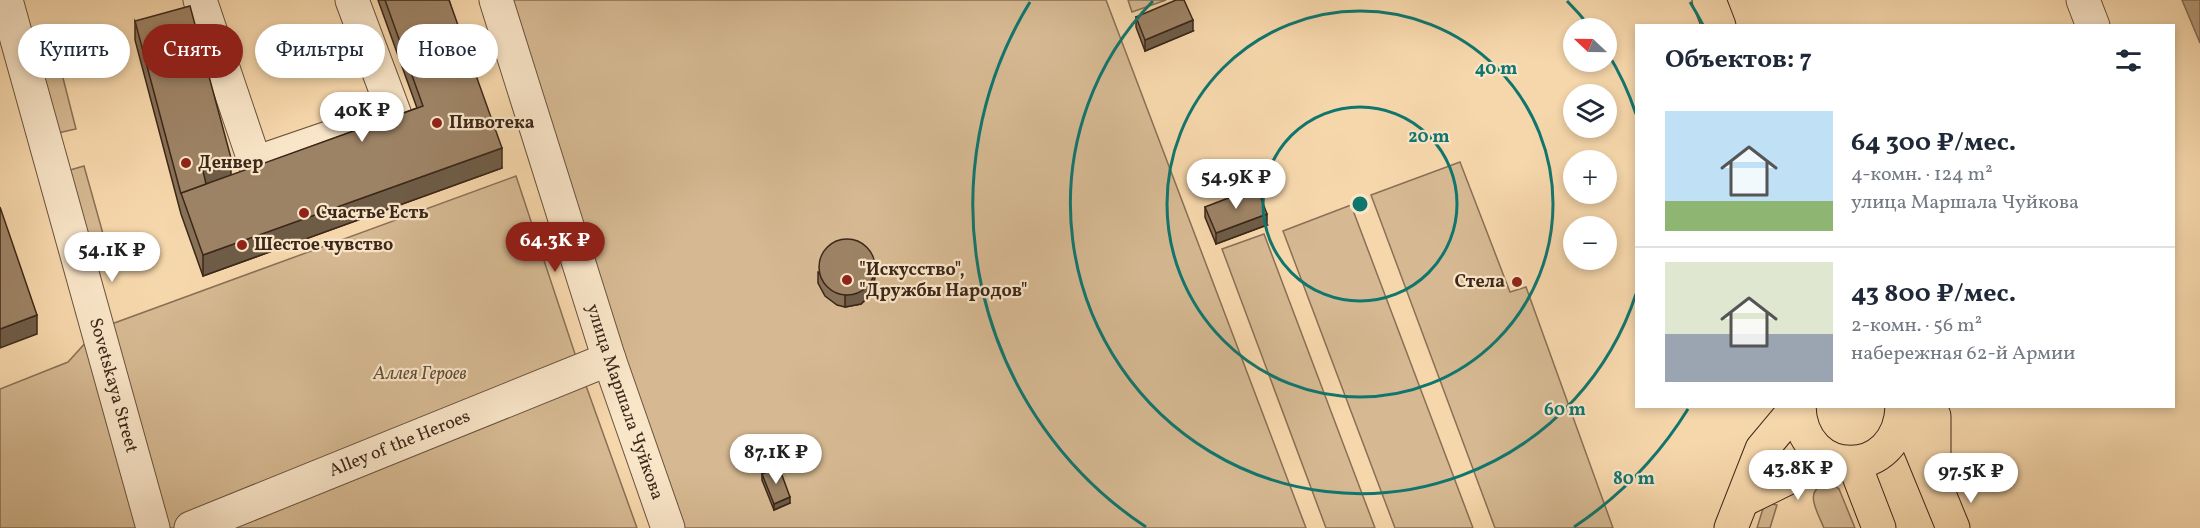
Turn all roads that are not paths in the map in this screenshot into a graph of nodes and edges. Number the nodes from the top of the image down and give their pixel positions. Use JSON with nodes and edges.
{"nodes":[{"id":1,"x":6,"y":0,"type":"edge"},
{"id":2,"x":200,"y":0,"type":"edge"},
{"id":3,"x":352,"y":0,"type":"edge"},
{"id":4,"x":496,"y":0,"type":"edge"},
{"id":5,"x":1709,"y":0,"type":"edge"},
{"id":6,"x":2083,"y":0,"type":"edge"},
{"id":7,"x":1718,"y":24,"type":"edge"},
{"id":8,"x":2092,"y":24,"type":"edge"},
{"id":9,"x":8,"y":37,"type":"edge"},
{"id":10,"x":609,"y":358,"type":"junction"},
{"id":11,"x":1773,"y":408,"type":"edge"},
{"id":12,"x":1797,"y":408,"type":"edge"},
{"id":13,"x":1799,"y":408,"type":"edge"},
{"id":14,"x":1903,"y":408,"type":"edge"},
{"id":15,"x":1904,"y":408,"type":"edge"},
{"id":16,"x":1930,"y":408,"type":"edge"},
{"id":17,"x":1762,"y":449,"type":"junction"},
{"id":18,"x":1847,"y":462,"type":"junction"},
{"id":19,"x":1943,"y":504,"type":"edge"},
{"id":20,"x":1737,"y":514,"type":"edge"},
{"id":21,"x":153,"y":528,"type":"edge"},
{"id":22,"x":191,"y":528,"type":"edge"},
{"id":23,"x":668,"y":528,"type":"edge"},
{"id":24,"x":1879,"y":528,"type":"edge"}],
"edges":[{"from":1,"to":9,"type":"street","name":"Sovetskaya Street"},
{"from":2,"to":3,"type":"street"},
{"from":4,"to":10,"type":"street","name":"улица Маршала Чуйкова"},
{"from":5,"to":7,"type":"main road"},
{"from":6,"to":8,"type":"street"},
{"from":9,"to":21,"type":"street","name":"Sovetskaya Street"},
{"from":10,"to":22,"type":"street","name":"Alley of the Heroes"},
{"from":10,"to":23,"type":"street","name":"улица Маршала Чуйкова"},
{"from":11,"to":17,"type":"main road"},
{"from":12,"to":17,"type":"main road"},
{"from":13,"to":18,"type":"main road"},
{"from":14,"to":18,"type":"main road"},
{"from":15,"to":19,"type":"main road"},
{"from":16,"to":19,"type":"main road"},
{"from":17,"to":20,"type":"main road"},
{"from":18,"to":20,"type":"main road"},
{"from":18,"to":24,"type":"main road"}]}
